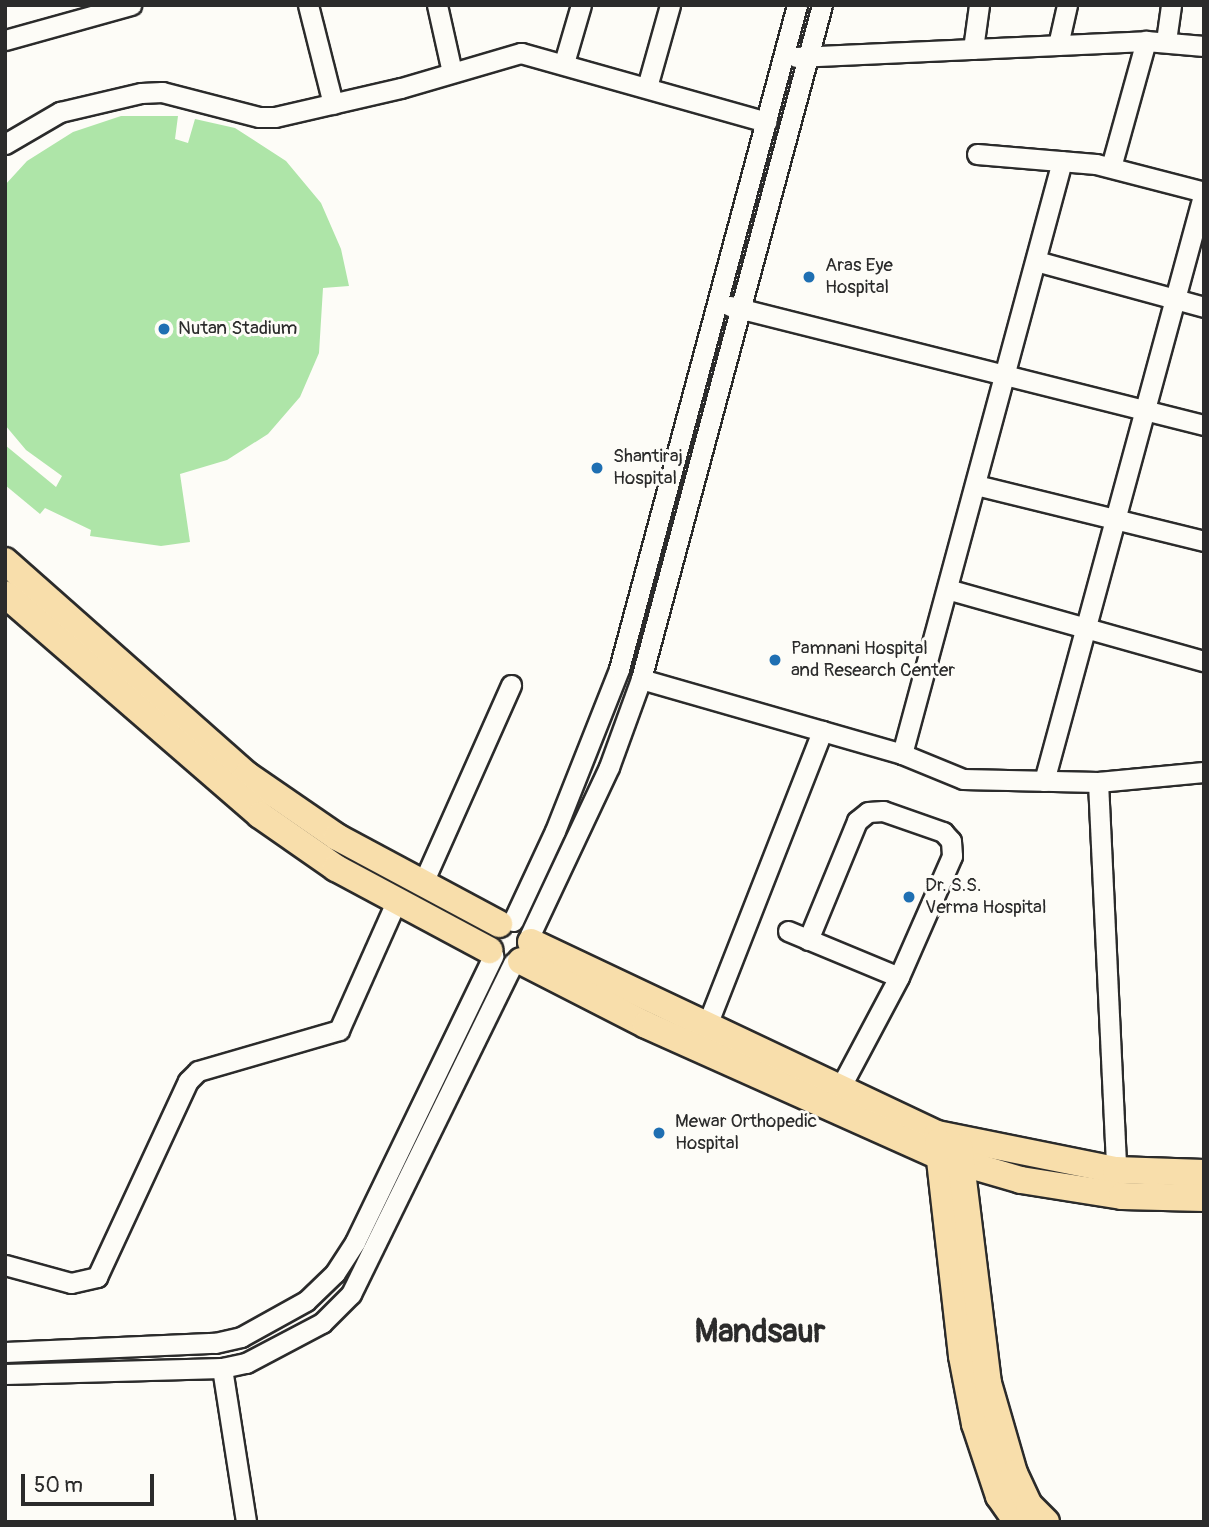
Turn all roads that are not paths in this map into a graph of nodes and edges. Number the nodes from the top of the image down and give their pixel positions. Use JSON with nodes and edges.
{"nodes":[{"id":1,"x":131,"y":5,"type":"edge"},
{"id":2,"x":308,"y":5,"type":"edge"},
{"id":3,"x":437,"y":5,"type":"edge"},
{"id":4,"x":581,"y":5,"type":"edge"},
{"id":5,"x":670,"y":5,"type":"edge"},
{"id":6,"x":797,"y":5,"type":"edge"},
{"id":7,"x":822,"y":5,"type":"edge"},
{"id":8,"x":979,"y":5,"type":"edge"},
{"id":9,"x":1067,"y":5,"type":"edge"},
{"id":10,"x":1171,"y":5,"type":"edge"},
{"id":11,"x":94,"y":10,"type":"edge"},
{"id":12,"x":5,"y":40,"type":"edge"},
{"id":13,"x":1146,"y":41,"type":"junction"},
{"id":14,"x":1166,"y":41,"type":"junction"},
{"id":15,"x":1058,"y":45,"type":"junction"},
{"id":16,"x":1204,"y":46,"type":"edge"},
{"id":17,"x":973,"y":50,"type":"junction"},
{"id":18,"x":809,"y":57,"type":"junction"},
{"id":19,"x":783,"y":58,"type":"junction"},
{"id":20,"x":564,"y":63,"type":"junction"},
{"id":21,"x":452,"y":72,"type":"junction"},
{"id":22,"x":647,"y":87,"type":"junction"},
{"id":23,"x":333,"y":104,"type":"junction"},
{"id":24,"x":766,"y":122,"type":"junction"},
{"id":25,"x":5,"y":144,"type":"edge"},
{"id":26,"x":977,"y":154,"type":"dead end"},
{"id":27,"x":1062,"y":161,"type":"junction"},
{"id":28,"x":1111,"y":167,"type":"junction"},
{"id":29,"x":1204,"y":192,"type":"edge"},
{"id":30,"x":1036,"y":261,"type":"junction"},
{"id":31,"x":1175,"y":299,"type":"junction"},
{"id":32,"x":720,"y":304,"type":"junction"},
{"id":33,"x":1204,"y":307,"type":"edge"},
{"id":34,"x":741,"y":309,"type":"junction"},
{"id":35,"x":1007,"y":372,"type":"junction"},
{"id":36,"x":1146,"y":409,"type":"junction"},
{"id":37,"x":1204,"y":425,"type":"edge"},
{"id":38,"x":976,"y":485,"type":"junction"},
{"id":39,"x":1116,"y":519,"type":"junction"},
{"id":40,"x":1204,"y":541,"type":"edge"},
{"id":41,"x":5,"y":561,"type":"edge"},
{"id":42,"x":947,"y":589,"type":"junction"},
{"id":43,"x":5,"y":594,"type":"edge"},
{"id":44,"x":1086,"y":628,"type":"junction"},
{"id":45,"x":1204,"y":661,"type":"edge"},
{"id":46,"x":641,"y":679,"type":"junction"},
{"id":47,"x":511,"y":685,"type":"dead end"},
{"id":48,"x":822,"y":731,"type":"junction"},
{"id":49,"x":902,"y":754,"type":"junction"},
{"id":50,"x":1204,"y":772,"type":"edge"},
{"id":51,"x":1044,"y":781,"type":"junction"},
{"id":52,"x":1098,"y":782,"type":"junction"},
{"id":53,"x":422,"y":885,"type":"junction"},
{"id":54,"x":397,"y":900,"type":"junction"},
{"id":55,"x":788,"y":931,"type":"dead end"},
{"id":56,"x":808,"y":940,"type":"junction"},
{"id":57,"x":511,"y":944,"type":"junction"},
{"id":58,"x":899,"y":977,"type":"junction"},
{"id":59,"x":707,"y":1026,"type":"junction"},
{"id":60,"x":840,"y":1088,"type":"junction"},
{"id":61,"x":949,"y":1147,"type":"junction"},
{"id":62,"x":1116,"y":1170,"type":"junction"},
{"id":63,"x":1204,"y":1173,"type":"edge"},
{"id":64,"x":1204,"y":1198,"type":"edge"},
{"id":65,"x":5,"y":1265,"type":"edge"},
{"id":66,"x":306,"y":1301,"type":"junction"},
{"id":67,"x":322,"y":1323,"type":"junction"},
{"id":68,"x":241,"y":1337,"type":"junction"},
{"id":69,"x":5,"y":1352,"type":"edge"},
{"id":70,"x":246,"y":1363,"type":"junction"},
{"id":71,"x":222,"y":1368,"type":"junction"},
{"id":72,"x":5,"y":1374,"type":"edge"},
{"id":73,"x":246,"y":1522,"type":"edge"},
{"id":74,"x":1017,"y":1522,"type":"edge"},
{"id":75,"x":1046,"y":1522,"type":"edge"}],
"edges":[{"from":1,"to":11,"type":"street"},
{"from":2,"to":23,"type":"street"},
{"from":3,"to":21,"type":"street"},
{"from":4,"to":20,"type":"street"},
{"from":5,"to":22,"type":"street"},
{"from":6,"to":19,"type":"street"},
{"from":7,"to":18,"type":"street"},
{"from":8,"to":17,"type":"street"},
{"from":9,"to":15,"type":"street"},
{"from":10,"to":14,"type":"street"},
{"from":11,"to":12,"type":"street"},
{"from":13,"to":14,"type":"street"},
{"from":13,"to":15,"type":"street"},
{"from":13,"to":28,"type":"street"},
{"from":14,"to":16,"type":"street"},
{"from":15,"to":17,"type":"street"},
{"from":17,"to":18,"type":"street"},
{"from":18,"to":19,"type":"street"},
{"from":18,"to":34,"type":"street"},
{"from":19,"to":24,"type":"street"},
{"from":20,"to":21,"type":"street"},
{"from":20,"to":22,"type":"street"},
{"from":21,"to":23,"type":"street"},
{"from":22,"to":24,"type":"street"},
{"from":23,"to":25,"type":"street"},
{"from":24,"to":32,"type":"street"},
{"from":26,"to":27,"type":"street"},
{"from":27,"to":28,"type":"street"},
{"from":27,"to":30,"type":"street"},
{"from":28,"to":29,"type":"street"},
{"from":29,"to":31,"type":"street"},
{"from":30,"to":31,"type":"street"},
{"from":30,"to":35,"type":"street"},
{"from":31,"to":33,"type":"street"},
{"from":31,"to":36,"type":"street"},
{"from":32,"to":34,"type":"street"},
{"from":32,"to":57,"type":"street"},
{"from":34,"to":35,"type":"street"},
{"from":34,"to":46,"type":"street"},
{"from":35,"to":36,"type":"street"},
{"from":35,"to":38,"type":"street"},
{"from":36,"to":37,"type":"street"},
{"from":36,"to":39,"type":"street"},
{"from":38,"to":39,"type":"street"},
{"from":38,"to":42,"type":"street"},
{"from":39,"to":40,"type":"street"},
{"from":39,"to":44,"type":"street"},
{"from":41,"to":53,"type":"main road"},
{"from":42,"to":44,"type":"street"},
{"from":42,"to":49,"type":"street"},
{"from":43,"to":54,"type":"main road"},
{"from":44,"to":45,"type":"street"},
{"from":44,"to":51,"type":"street"},
{"from":46,"to":48,"type":"street"},
{"from":46,"to":57,"type":"street"},
{"from":47,"to":53,"type":"street"},
{"from":48,"to":49,"type":"street"},
{"from":48,"to":59,"type":"street"},
{"from":49,"to":51,"type":"street"},
{"from":50,"to":52,"type":"street"},
{"from":51,"to":52,"type":"street"},
{"from":52,"to":62,"type":"street"},
{"from":53,"to":57,"type":"main road"},
{"from":54,"to":57,"type":"main road"},
{"from":54,"to":65,"type":"street"},
{"from":55,"to":56,"type":"street"},
{"from":56,"to":58,"type":"street"},
{"from":56,"to":58,"type":"street"},
{"from":57,"to":59,"type":"main road"},
{"from":57,"to":61,"type":"main road"},
{"from":57,"to":66,"type":"street"},
{"from":57,"to":67,"type":"street"},
{"from":58,"to":60,"type":"street"},
{"from":59,"to":60,"type":"main road"},
{"from":60,"to":61,"type":"main road"},
{"from":61,"to":62,"type":"main road"},
{"from":61,"to":64,"type":"main road"},
{"from":61,"to":74,"type":"main road"},
{"from":61,"to":75,"type":"main road"},
{"from":62,"to":63,"type":"main road"},
{"from":66,"to":67,"type":"street"},
{"from":66,"to":68,"type":"street"},
{"from":67,"to":70,"type":"street"},
{"from":68,"to":69,"type":"street"},
{"from":68,"to":70,"type":"street"},
{"from":70,"to":71,"type":"street"},
{"from":71,"to":72,"type":"street"},
{"from":71,"to":73,"type":"street"}]}
